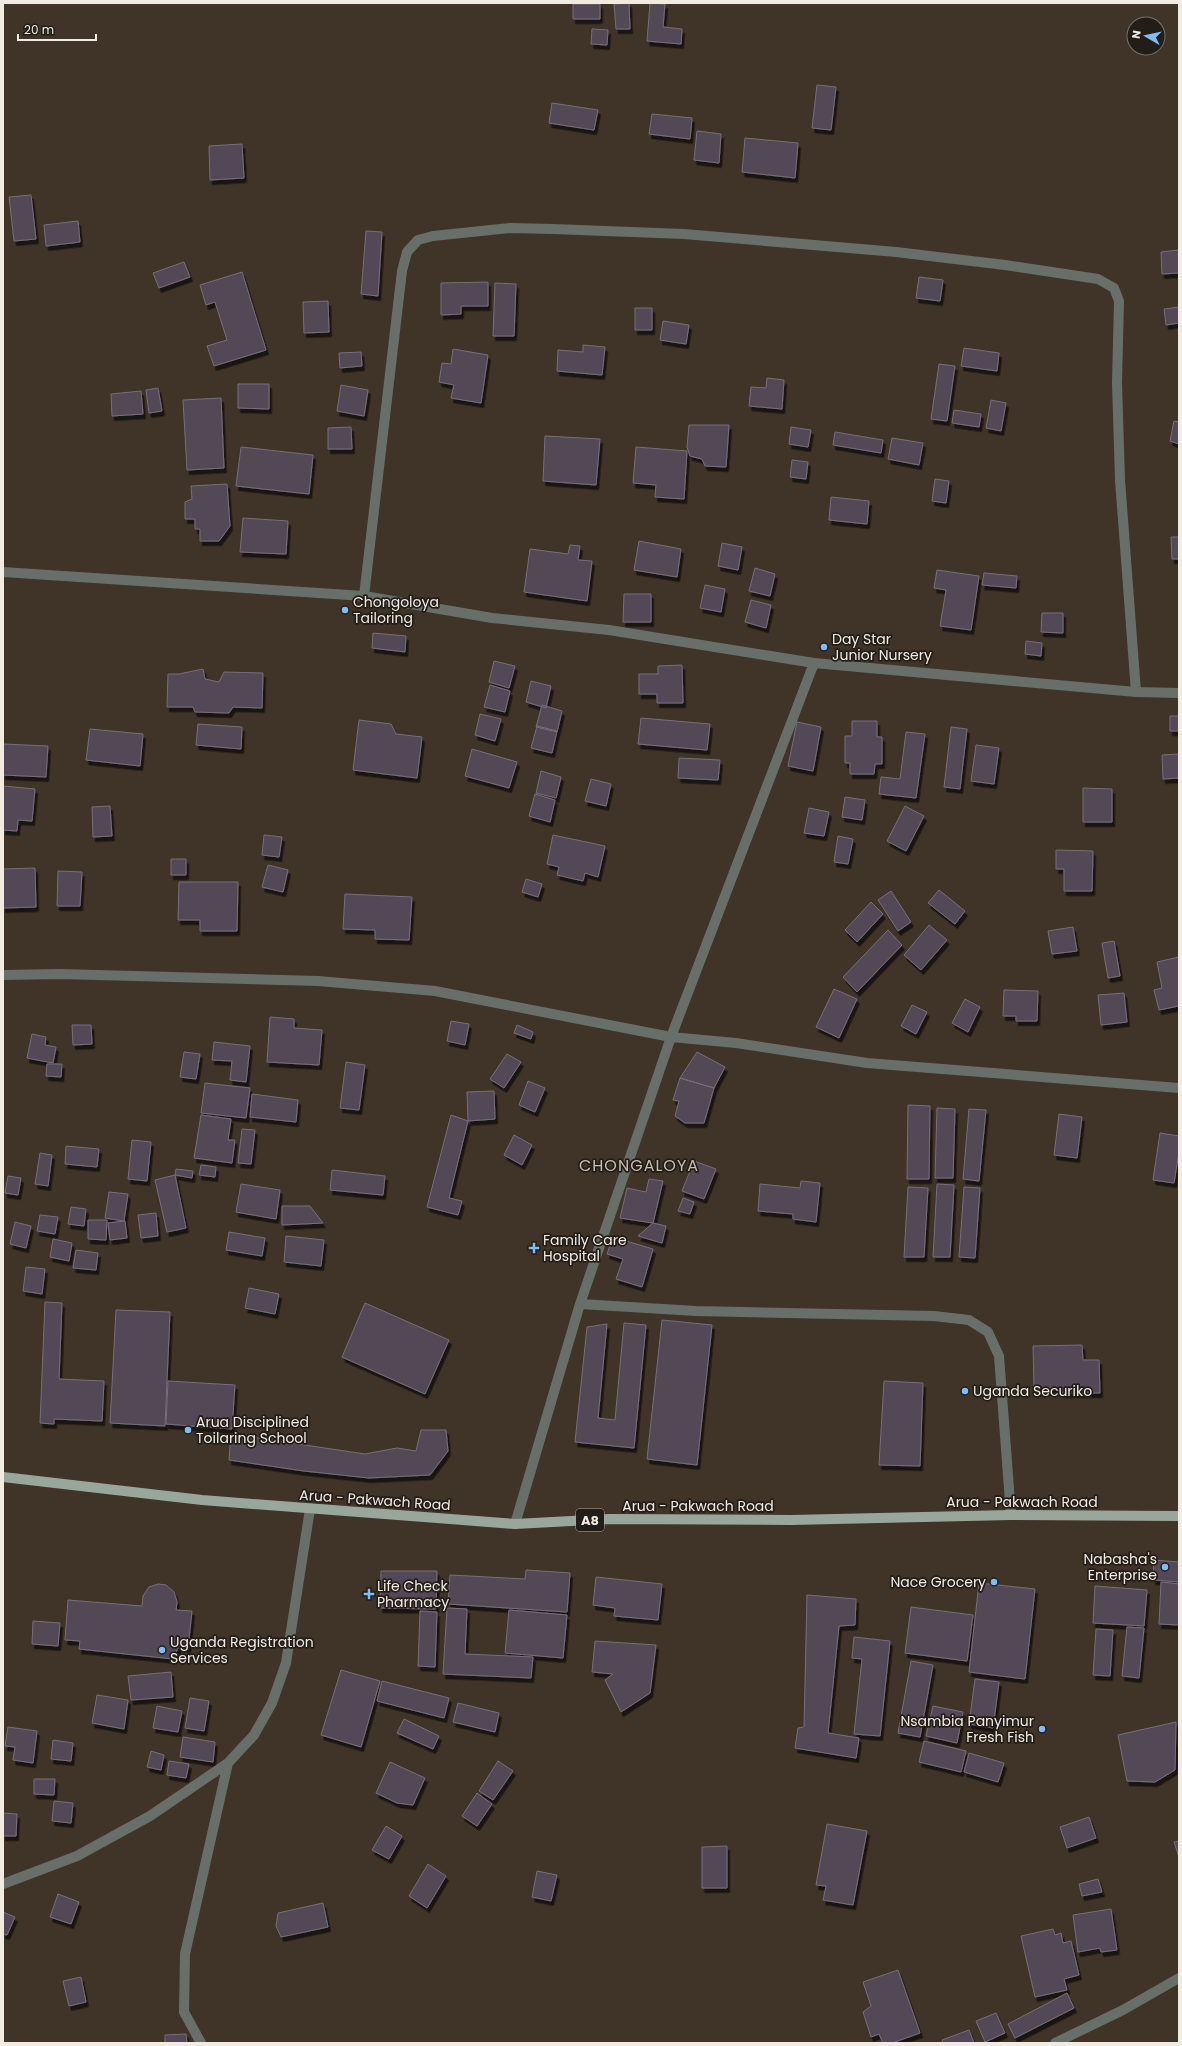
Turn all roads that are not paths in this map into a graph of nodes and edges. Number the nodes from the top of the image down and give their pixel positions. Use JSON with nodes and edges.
{"nodes":[{"id":1,"x":3,"y":572,"type":"edge"},
{"id":2,"x":364,"y":596,"type":"junction"},
{"id":3,"x":814,"y":663,"type":"junction"},
{"id":4,"x":1136,"y":692,"type":"junction"},
{"id":5,"x":1179,"y":693,"type":"edge"},
{"id":6,"x":3,"y":975,"type":"edge"},
{"id":7,"x":671,"y":1037,"type":"junction"},
{"id":8,"x":1179,"y":1088,"type":"edge"},
{"id":9,"x":580,"y":1304,"type":"junction"},
{"id":10,"x":3,"y":1477,"type":"edge"},
{"id":11,"x":310,"y":1509,"type":"junction"},
{"id":12,"x":1010,"y":1515,"type":"junction"},
{"id":13,"x":1179,"y":1516,"type":"edge"},
{"id":14,"x":515,"y":1524,"type":"junction"},
{"id":15,"x":228,"y":1763,"type":"junction"},
{"id":16,"x":3,"y":1884,"type":"edge"},
{"id":17,"x":1179,"y":1978,"type":"edge"},
{"id":18,"x":201,"y":2043,"type":"edge"},
{"id":19,"x":1054,"y":2043,"type":"edge"}],
"edges":[{"from":1,"to":2,"type":"street"},
{"from":2,"to":3,"type":"street"},
{"from":2,"to":4,"type":"street"},
{"from":3,"to":4,"type":"street"},
{"from":3,"to":7,"type":"street"},
{"from":4,"to":5,"type":"street"},
{"from":6,"to":7,"type":"street"},
{"from":7,"to":8,"type":"street"},
{"from":7,"to":9,"type":"street"},
{"from":9,"to":12,"type":"street"},
{"from":9,"to":14,"type":"street"},
{"from":10,"to":11,"type":"main road","name":"Arua - Pakwach Road","number":"A8"},
{"from":11,"to":14,"type":"main road","name":"Arua - Pakwach Road","number":"A8"},
{"from":11,"to":15,"type":"street"},
{"from":12,"to":13,"type":"main road","name":"Arua - Pakwach Road","number":"A8"},
{"from":12,"to":14,"type":"main road","name":"Arua - Pakwach Road","number":"A8"},
{"from":15,"to":16,"type":"street"},
{"from":15,"to":18,"type":"street"},
{"from":17,"to":19,"type":"street"}]}
